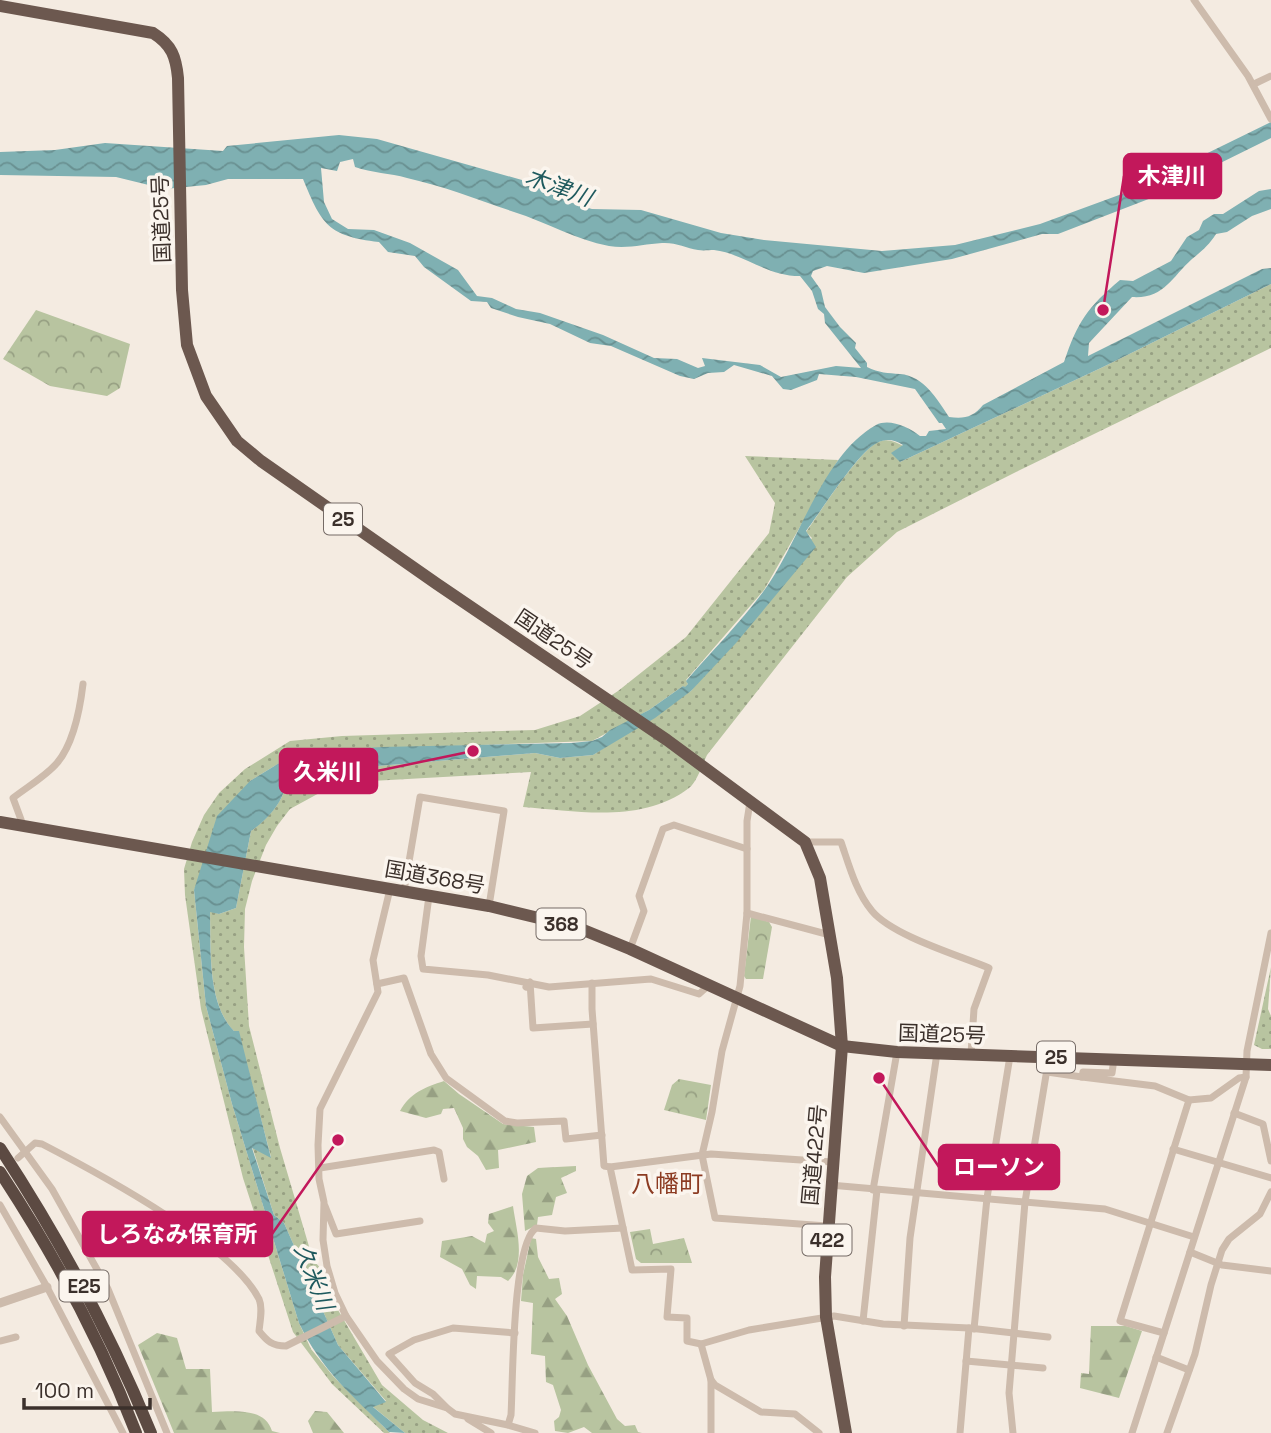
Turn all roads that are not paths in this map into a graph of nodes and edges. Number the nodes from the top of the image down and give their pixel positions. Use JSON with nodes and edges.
{"nodes":[{"id":1,"x":1194,"y":0,"type":"edge"},
{"id":2,"x":0,"y":6,"type":"edge"},
{"id":3,"x":1271,"y":76,"type":"edge"},
{"id":4,"x":1255,"y":87,"type":"junction"},
{"id":5,"x":1271,"y":119,"type":"edge"},
{"id":6,"x":83,"y":684,"type":"dead end"},
{"id":7,"x":750,"y":802,"type":"junction"},
{"id":8,"x":0,"y":821,"type":"edge"},
{"id":9,"x":23,"y":825,"type":"junction"},
{"id":10,"x":805,"y":842,"type":"junction"},
{"id":11,"x":747,"y":849,"type":"junction"},
{"id":12,"x":390,"y":889,"type":"junction"},
{"id":13,"x":404,"y":891,"type":"junction"},
{"id":14,"x":429,"y":896,"type":"junction"},
{"id":15,"x":489,"y":906,"type":"junction"},
{"id":16,"x":747,"y":913,"type":"junction"},
{"id":17,"x":1271,"y":933,"type":"edge"},
{"id":18,"x":830,"y":935,"type":"junction"},
{"id":19,"x":630,"y":949,"type":"junction"},
{"id":20,"x":592,"y":983,"type":"junction"},
{"id":21,"x":377,"y":984,"type":"junction"},
{"id":22,"x":528,"y":984,"type":"junction"},
{"id":23,"x":708,"y":986,"type":"junction"},
{"id":24,"x":736,"y":999,"type":"junction"},
{"id":25,"x":593,"y":1024,"type":"junction"},
{"id":26,"x":842,"y":1046,"type":"junction"},
{"id":27,"x":897,"y":1052,"type":"junction"},
{"id":28,"x":937,"y":1053,"type":"junction"},
{"id":29,"x":971,"y":1054,"type":"junction"},
{"id":30,"x":1010,"y":1056,"type":"junction"},
{"id":31,"x":1049,"y":1057,"type":"junction"},
{"id":32,"x":1114,"y":1059,"type":"junction"},
{"id":33,"x":1271,"y":1065,"type":"edge"},
{"id":34,"x":1247,"y":1070,"type":"junction"},
{"id":35,"x":1046,"y":1072,"type":"junction"},
{"id":36,"x":1082,"y":1077,"type":"junction"},
{"id":37,"x":1189,"y":1100,"type":"junction"},
{"id":38,"x":1234,"y":1113,"type":"junction"},
{"id":39,"x":0,"y":1117,"type":"edge"},
{"id":40,"x":602,"y":1135,"type":"junction"},
{"id":41,"x":0,"y":1149,"type":"edge"},
{"id":42,"x":1174,"y":1150,"type":"junction"},
{"id":43,"x":26,"y":1152,"type":"junction"},
{"id":44,"x":702,"y":1155,"type":"junction"},
{"id":45,"x":18,"y":1158,"type":"dead end"},
{"id":46,"x":1271,"y":1161,"type":"edge"},
{"id":47,"x":832,"y":1162,"type":"junction"},
{"id":48,"x":1218,"y":1163,"type":"junction"},
{"id":49,"x":610,"y":1167,"type":"junction"},
{"id":50,"x":320,"y":1168,"type":"junction"},
{"id":51,"x":0,"y":1172,"type":"edge"},
{"id":52,"x":1271,"y":1178,"type":"edge"},
{"id":53,"x":444,"y":1180,"type":"dead end"},
{"id":54,"x":830,"y":1185,"type":"junction"},
{"id":55,"x":875,"y":1190,"type":"junction"},
{"id":56,"x":916,"y":1192,"type":"junction"},
{"id":57,"x":1271,"y":1192,"type":"edge"},
{"id":58,"x":987,"y":1198,"type":"junction"},
{"id":59,"x":324,"y":1202,"type":"junction"},
{"id":60,"x":1025,"y":1202,"type":"junction"},
{"id":61,"x":0,"y":1205,"type":"edge"},
{"id":62,"x":420,"y":1221,"type":"dead end"},
{"id":63,"x":1150,"y":1223,"type":"junction"},
{"id":64,"x":827,"y":1226,"type":"junction"},
{"id":65,"x":623,"y":1228,"type":"junction"},
{"id":66,"x":1194,"y":1237,"type":"junction"},
{"id":67,"x":1190,"y":1252,"type":"junction"},
{"id":68,"x":1217,"y":1263,"type":"junction"},
{"id":69,"x":1271,"y":1271,"type":"edge"},
{"id":70,"x":47,"y":1287,"type":"junction"},
{"id":71,"x":0,"y":1303,"type":"edge"},
{"id":72,"x":345,"y":1316,"type":"junction"},
{"id":73,"x":826,"y":1317,"type":"junction"},
{"id":74,"x":863,"y":1321,"type":"junction"},
{"id":75,"x":904,"y":1326,"type":"junction"},
{"id":76,"x":972,"y":1329,"type":"junction"},
{"id":77,"x":515,"y":1333,"type":"junction"},
{"id":78,"x":1013,"y":1333,"type":"junction"},
{"id":79,"x":1164,"y":1333,"type":"junction"},
{"id":80,"x":16,"y":1337,"type":"dead end"},
{"id":81,"x":1048,"y":1337,"type":"dead end"},
{"id":82,"x":0,"y":1341,"type":"edge"},
{"id":83,"x":701,"y":1344,"type":"junction"},
{"id":84,"x":1156,"y":1357,"type":"junction"},
{"id":85,"x":966,"y":1361,"type":"junction"},
{"id":86,"x":1010,"y":1365,"type":"junction"},
{"id":87,"x":1043,"y":1368,"type":"dead end"},
{"id":88,"x":1189,"y":1370,"type":"junction"},
{"id":89,"x":711,"y":1380,"type":"junction"},
{"id":90,"x":447,"y":1408,"type":"junction"},
{"id":91,"x":464,"y":1416,"type":"junction"},
{"id":92,"x":508,"y":1425,"type":"junction"},
{"id":93,"x":123,"y":1433,"type":"edge"},
{"id":94,"x":136,"y":1433,"type":"edge"},
{"id":95,"x":151,"y":1433,"type":"edge"},
{"id":96,"x":167,"y":1433,"type":"edge"},
{"id":97,"x":491,"y":1433,"type":"edge"},
{"id":98,"x":535,"y":1433,"type":"edge"},
{"id":99,"x":711,"y":1433,"type":"edge"},
{"id":100,"x":819,"y":1433,"type":"edge"},
{"id":101,"x":846,"y":1433,"type":"edge"},
{"id":102,"x":960,"y":1433,"type":"edge"},
{"id":103,"x":1013,"y":1433,"type":"edge"},
{"id":104,"x":1132,"y":1433,"type":"edge"},
{"id":105,"x":1167,"y":1433,"type":"edge"}],
"edges":[{"from":1,"to":4,"type":"street"},
{"from":2,"to":7,"type":"highway","name":"国道25号","number":"25"},
{"from":3,"to":4,"type":"street"},
{"from":4,"to":5,"type":"street"},
{"from":6,"to":9,"type":"street"},
{"from":7,"to":10,"type":"highway","name":"国道25号","number":"25"},
{"from":7,"to":11,"type":"street"},
{"from":8,"to":9,"type":"highway","name":"国道368号","number":"368"},
{"from":9,"to":12,"type":"highway","name":"国道368号","number":"368"},
{"from":10,"to":18,"type":"highway"},
{"from":10,"to":29,"type":"street"},
{"from":11,"to":16,"type":"street"},
{"from":11,"to":19,"type":"street"},
{"from":12,"to":13,"type":"highway","name":"国道368号","number":"368"},
{"from":12,"to":21,"type":"street"},
{"from":13,"to":14,"type":"highway","name":"国道368号","number":"368"},
{"from":13,"to":15,"type":"street"},
{"from":14,"to":15,"type":"highway","name":"国道368号","number":"368"},
{"from":14,"to":22,"type":"street"},
{"from":15,"to":19,"type":"highway","name":"国道368号","number":"368"},
{"from":16,"to":18,"type":"street"},
{"from":16,"to":24,"type":"street"},
{"from":17,"to":34,"type":"street"},
{"from":18,"to":26,"type":"highway"},
{"from":19,"to":23,"type":"highway","name":"国道368号","number":"368"},
{"from":20,"to":22,"type":"street"},
{"from":20,"to":23,"type":"street"},
{"from":20,"to":25,"type":"street"},
{"from":21,"to":40,"type":"street"},
{"from":21,"to":50,"type":"street"},
{"from":22,"to":25,"type":"street"},
{"from":23,"to":24,"type":"highway","name":"国道368号","number":"368"},
{"from":24,"to":26,"type":"highway","name":"国道368号","number":"368"},
{"from":24,"to":44,"type":"street"},
{"from":25,"to":40,"type":"street"},
{"from":26,"to":27,"type":"highway","name":"国道25号","number":"25"},
{"from":26,"to":47,"type":"highway","name":"国道422号","number":"422"},
{"from":27,"to":28,"type":"highway","name":"国道25号","number":"25"},
{"from":27,"to":55,"type":"street"},
{"from":28,"to":29,"type":"highway","name":"国道25号","number":"25"},
{"from":28,"to":56,"type":"street"},
{"from":29,"to":30,"type":"highway","name":"国道25号","number":"25"},
{"from":30,"to":31,"type":"highway","name":"国道25号","number":"25"},
{"from":30,"to":58,"type":"street"},
{"from":31,"to":32,"type":"highway","name":"国道25号","number":"25"},
{"from":31,"to":35,"type":"street"},
{"from":32,"to":34,"type":"highway","name":"国道25号","number":"25"},
{"from":32,"to":36,"type":"street"},
{"from":33,"to":34,"type":"highway","name":"国道25号","number":"25"},
{"from":34,"to":37,"type":"street"},
{"from":34,"to":38,"type":"street"},
{"from":35,"to":36,"type":"street"},
{"from":35,"to":60,"type":"street"},
{"from":36,"to":37,"type":"street"},
{"from":37,"to":42,"type":"street"},
{"from":38,"to":46,"type":"street"},
{"from":38,"to":48,"type":"street"},
{"from":39,"to":43,"type":"street"},
{"from":40,"to":49,"type":"street"},
{"from":41,"to":95,"type":"highway","number":"E25"},
{"from":42,"to":48,"type":"street"},
{"from":42,"to":63,"type":"street"},
{"from":43,"to":45,"type":"street"},
{"from":43,"to":72,"type":"street"},
{"from":43,"to":96,"type":"street"},
{"from":44,"to":47,"type":"street"},
{"from":44,"to":49,"type":"street"},
{"from":44,"to":64,"type":"street"},
{"from":47,"to":54,"type":"highway","name":"国道422号","number":"422"},
{"from":48,"to":52,"type":"street"},
{"from":48,"to":66,"type":"street"},
{"from":49,"to":65,"type":"street"},
{"from":50,"to":53,"type":"street"},
{"from":50,"to":59,"type":"street"},
{"from":51,"to":94,"type":"highway","number":"E25"},
{"from":54,"to":55,"type":"street"},
{"from":54,"to":64,"type":"highway","name":"国道422号","number":"422"},
{"from":55,"to":56,"type":"street"},
{"from":55,"to":74,"type":"street"},
{"from":56,"to":58,"type":"street"},
{"from":56,"to":75,"type":"street"},
{"from":57,"to":68,"type":"street"},
{"from":58,"to":60,"type":"street"},
{"from":58,"to":76,"type":"street"},
{"from":59,"to":62,"type":"street"},
{"from":59,"to":72,"type":"street"},
{"from":60,"to":63,"type":"street"},
{"from":60,"to":78,"type":"street"},
{"from":61,"to":70,"type":"street"},
{"from":63,"to":66,"type":"street"},
{"from":63,"to":79,"type":"street"},
{"from":64,"to":73,"type":"highway","name":"国道422号","number":"422"},
{"from":65,"to":77,"type":"street"},
{"from":65,"to":83,"type":"street"},
{"from":66,"to":67,"type":"street"},
{"from":67,"to":68,"type":"street"},
{"from":67,"to":79,"type":"street"},
{"from":68,"to":69,"type":"street"},
{"from":68,"to":88,"type":"street"},
{"from":70,"to":71,"type":"street"},
{"from":70,"to":93,"type":"street"},
{"from":72,"to":90,"type":"street"},
{"from":73,"to":74,"type":"street"},
{"from":73,"to":83,"type":"street"},
{"from":73,"to":101,"type":"highway","name":"国道422号","number":"422"},
{"from":74,"to":75,"type":"street"},
{"from":75,"to":76,"type":"street"},
{"from":76,"to":78,"type":"street"},
{"from":76,"to":85,"type":"street"},
{"from":77,"to":90,"type":"street"},
{"from":77,"to":92,"type":"street"},
{"from":78,"to":81,"type":"street"},
{"from":78,"to":86,"type":"street"},
{"from":79,"to":84,"type":"street"},
{"from":80,"to":82,"type":"street"},
{"from":83,"to":89,"type":"street"},
{"from":84,"to":88,"type":"street"},
{"from":84,"to":104,"type":"street"},
{"from":85,"to":86,"type":"street"},
{"from":85,"to":102,"type":"street"},
{"from":86,"to":87,"type":"street"},
{"from":86,"to":103,"type":"street"},
{"from":88,"to":105,"type":"street"},
{"from":89,"to":99,"type":"street"},
{"from":89,"to":100,"type":"street"},
{"from":90,"to":91,"type":"street"},
{"from":91,"to":92,"type":"street"},
{"from":91,"to":97,"type":"street"},
{"from":92,"to":98,"type":"street"}]}
